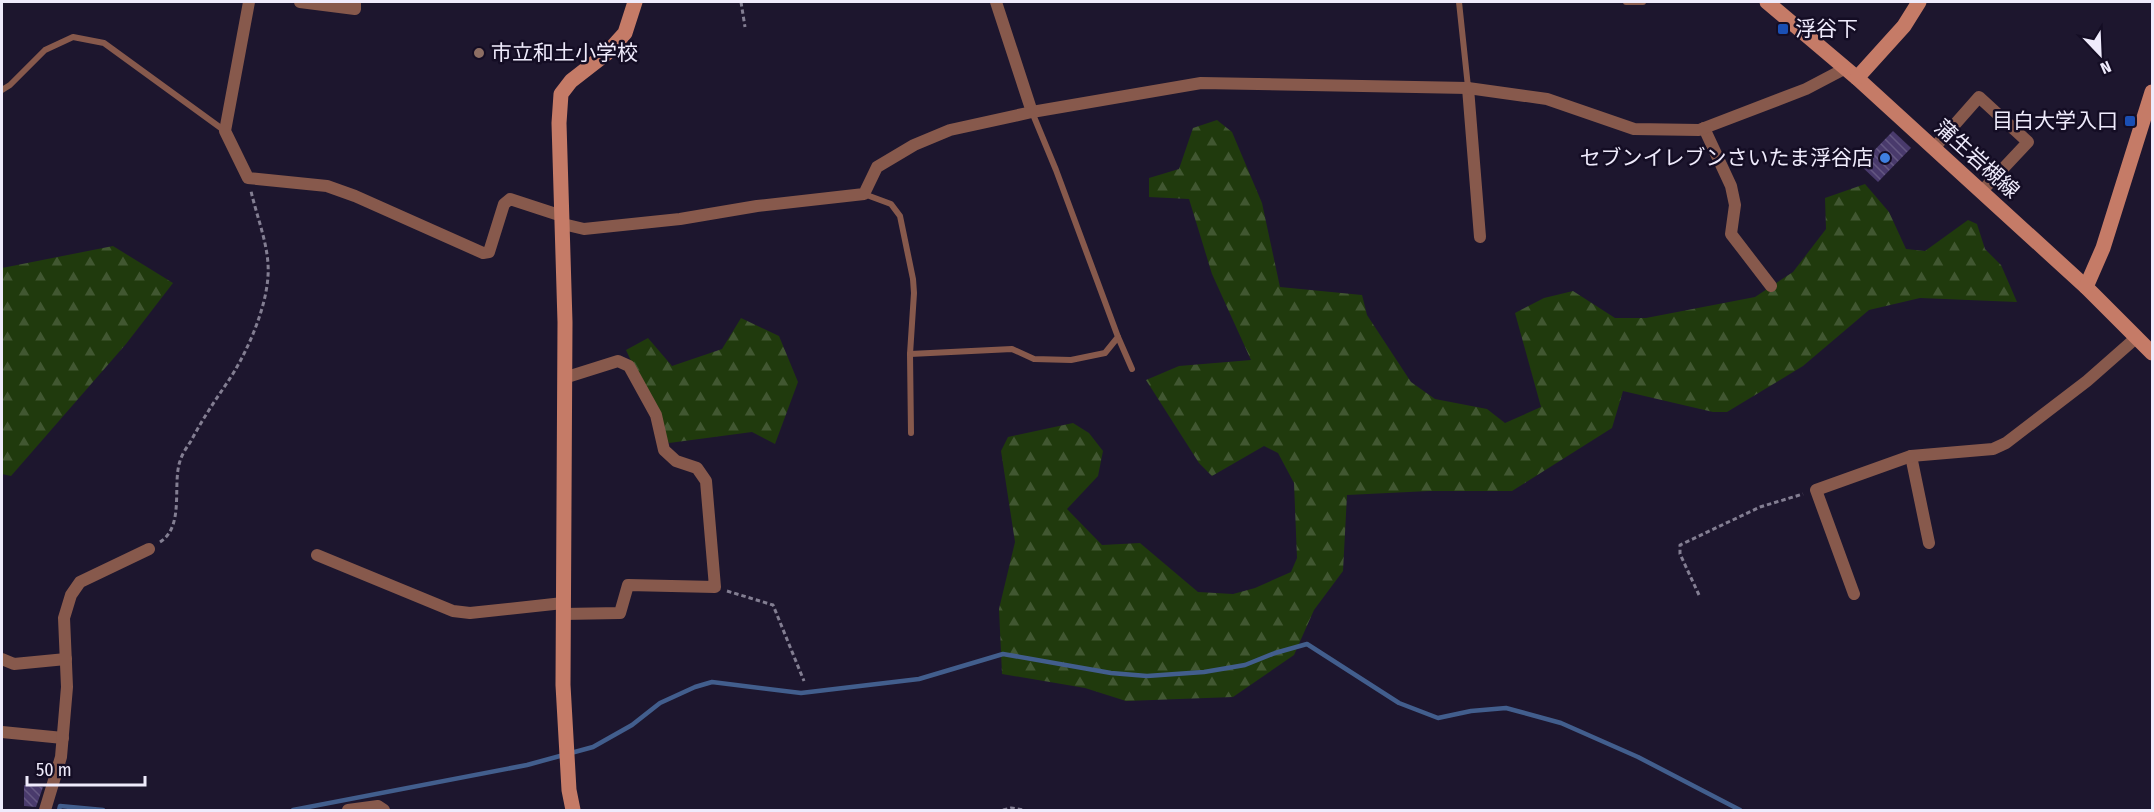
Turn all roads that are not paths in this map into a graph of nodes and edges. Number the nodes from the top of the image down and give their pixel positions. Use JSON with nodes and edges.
{"nodes":[{"id":1,"x":249,"y":2,"type":"edge"},
{"id":2,"x":300,"y":2,"type":"edge"},
{"id":3,"x":356,"y":2,"type":"edge"},
{"id":4,"x":635,"y":2,"type":"edge"},
{"id":5,"x":996,"y":2,"type":"edge"},
{"id":6,"x":1459,"y":2,"type":"edge"},
{"id":7,"x":1626,"y":2,"type":"edge"},
{"id":8,"x":1643,"y":2,"type":"edge"},
{"id":9,"x":1767,"y":2,"type":"edge"},
{"id":10,"x":1919,"y":2,"type":"edge"},
{"id":11,"x":1852,"y":73,"type":"junction"},
{"id":12,"x":1468,"y":88,"type":"junction"},
{"id":13,"x":2,"y":90,"type":"edge"},
{"id":14,"x":2152,"y":92,"type":"edge"},
{"id":15,"x":1032,"y":112,"type":"junction"},
{"id":16,"x":1704,"y":128,"type":"junction"},
{"id":17,"x":225,"y":131,"type":"junction"},
{"id":18,"x":1934,"y":148,"type":"junction"},
{"id":19,"x":1981,"y":192,"type":"junction"},
{"id":20,"x":864,"y":194,"type":"junction"},
{"id":21,"x":563,"y":220,"type":"junction"},
{"id":22,"x":1480,"y":237,"type":"dead end"},
{"id":23,"x":1772,"y":286,"type":"dead end"},
{"id":24,"x":2086,"y":287,"type":"junction"},
{"id":25,"x":2137,"y":337,"type":"junction"},
{"id":26,"x":1118,"y":338,"type":"junction"},
{"id":27,"x":2152,"y":353,"type":"edge"},
{"id":28,"x":910,"y":354,"type":"junction"},
{"id":29,"x":1132,"y":369,"type":"dead end"},
{"id":30,"x":564,"y":378,"type":"junction"},
{"id":31,"x":912,"y":433,"type":"dead end"},
{"id":32,"x":1911,"y":456,"type":"junction"},
{"id":33,"x":1929,"y":543,"type":"dead end"},
{"id":34,"x":149,"y":549,"type":"road end"},
{"id":35,"x":317,"y":555,"type":"dead end"},
{"id":36,"x":1854,"y":594,"type":"dead end"},
{"id":37,"x":563,"y":609,"type":"junction"},
{"id":38,"x":2,"y":659,"type":"edge"},
{"id":39,"x":66,"y":659,"type":"junction"},
{"id":40,"x":2,"y":732,"type":"edge"},
{"id":41,"x":63,"y":738,"type":"junction"},
{"id":42,"x":45,"y":810,"type":"edge"},
{"id":43,"x":348,"y":810,"type":"edge"},
{"id":44,"x":384,"y":810,"type":"edge"},
{"id":45,"x":573,"y":810,"type":"edge"}],
"edges":[{"from":1,"to":17,"type":"street"},
{"from":2,"to":3,"type":"street"},
{"from":4,"to":21,"type":"street"},
{"from":5,"to":15,"type":"street"},
{"from":6,"to":12,"type":"lane"},
{"from":7,"to":8,"type":"lane"},
{"from":9,"to":11,"type":"street","name":"蒲生岩槻線"},
{"from":10,"to":11,"type":"street"},
{"from":11,"to":16,"type":"street"},
{"from":11,"to":18,"type":"street","name":"蒲生岩槻線"},
{"from":12,"to":15,"type":"street"},
{"from":12,"to":16,"type":"street"},
{"from":12,"to":22,"type":"street"},
{"from":13,"to":17,"type":"lane"},
{"from":14,"to":24,"type":"street"},
{"from":15,"to":20,"type":"street"},
{"from":15,"to":26,"type":"lane"},
{"from":16,"to":23,"type":"street"},
{"from":17,"to":21,"type":"street"},
{"from":18,"to":19,"type":"street","name":"蒲生岩槻線"},
{"from":18,"to":19,"type":"street"},
{"from":19,"to":24,"type":"street","name":"蒲生岩槻線"},
{"from":20,"to":21,"type":"street"},
{"from":20,"to":28,"type":"lane"},
{"from":21,"to":30,"type":"street"},
{"from":24,"to":25,"type":"street","name":"蒲生岩槻線"},
{"from":25,"to":27,"type":"street","name":"蒲生岩槻線"},
{"from":25,"to":32,"type":"street"},
{"from":26,"to":28,"type":"lane"},
{"from":26,"to":29,"type":"lane"},
{"from":28,"to":31,"type":"lane"},
{"from":30,"to":37,"type":"street"},
{"from":30,"to":37,"type":"street"},
{"from":32,"to":33,"type":"street"},
{"from":32,"to":36,"type":"street"},
{"from":34,"to":39,"type":"street"},
{"from":35,"to":37,"type":"street"},
{"from":37,"to":45,"type":"street"},
{"from":38,"to":39,"type":"street"},
{"from":39,"to":41,"type":"street"},
{"from":40,"to":41,"type":"street"},
{"from":41,"to":42,"type":"street"},
{"from":43,"to":44,"type":"street"}]}
